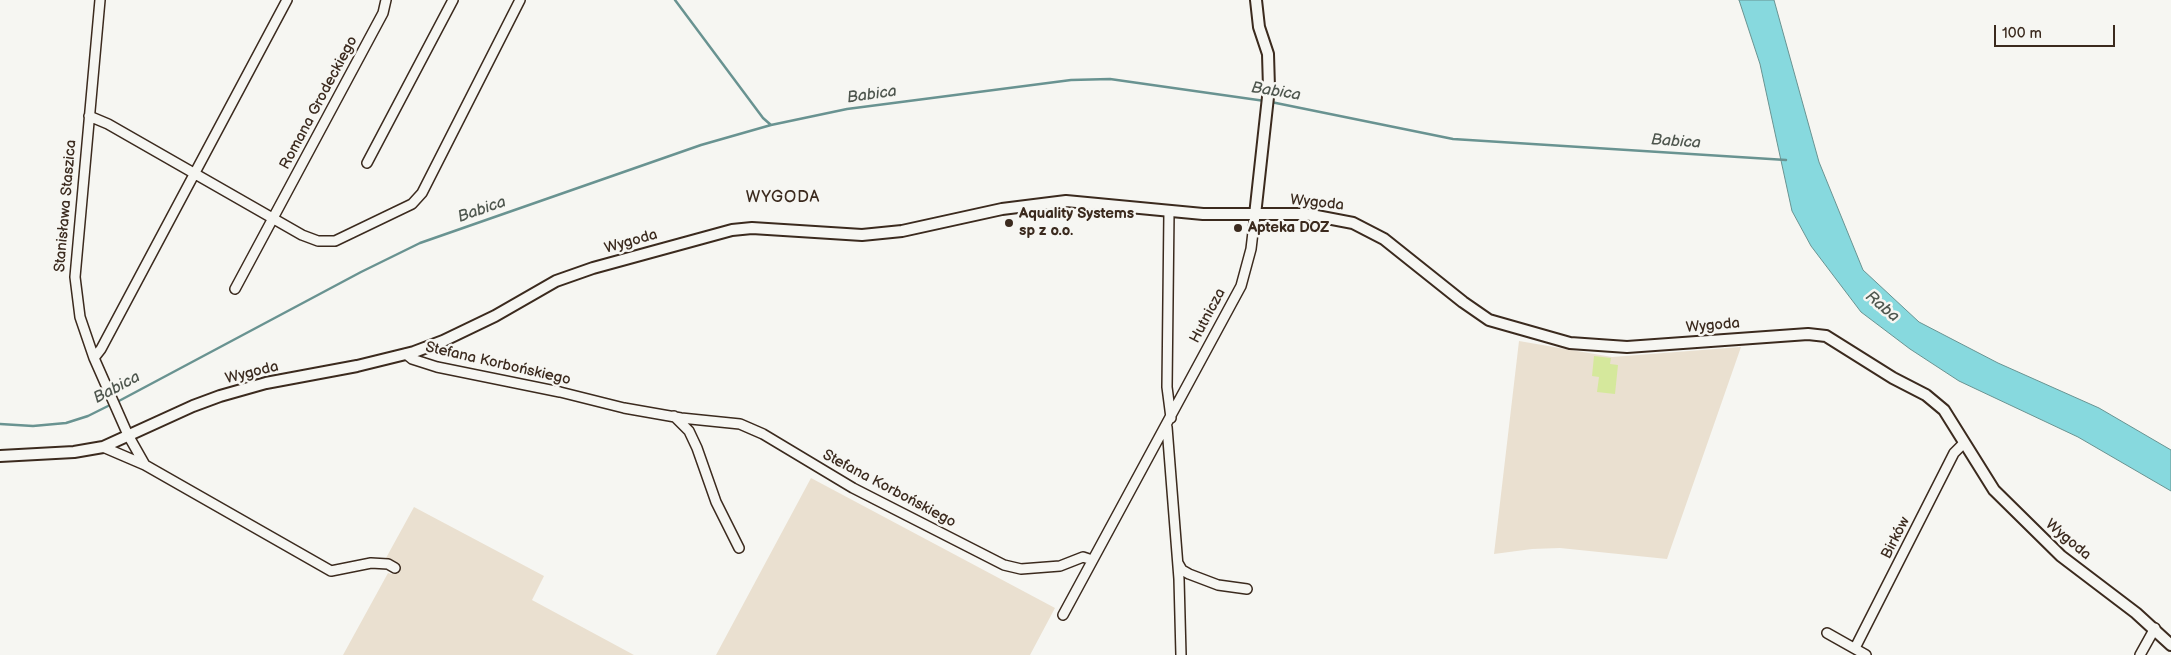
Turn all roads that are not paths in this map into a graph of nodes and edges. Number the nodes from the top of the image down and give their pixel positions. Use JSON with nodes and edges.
{"nodes":[{"id":1,"x":100,"y":0,"type":"edge"},
{"id":2,"x":287,"y":0,"type":"edge"},
{"id":3,"x":386,"y":0,"type":"edge"},
{"id":4,"x":453,"y":0,"type":"edge"},
{"id":5,"x":520,"y":0,"type":"edge"},
{"id":6,"x":1256,"y":0,"type":"edge"},
{"id":7,"x":89,"y":116,"type":"junction"},
{"id":8,"x":367,"y":163,"type":"dead end"},
{"id":9,"x":195,"y":174,"type":"junction"},
{"id":10,"x":1169,"y":212,"type":"junction"},
{"id":11,"x":1255,"y":214,"type":"junction"},
{"id":12,"x":272,"y":218,"type":"junction"},
{"id":13,"x":235,"y":288,"type":"dead end"},
{"id":14,"x":406,"y":354,"type":"junction"},
{"id":15,"x":94,"y":358,"type":"junction"},
{"id":16,"x":674,"y":416,"type":"junction"},
{"id":17,"x":1169,"y":422,"type":"junction"},
{"id":18,"x":128,"y":435,"type":"junction"},
{"id":19,"x":1964,"y":443,"type":"junction"},
{"id":20,"x":102,"y":447,"type":"junction"},
{"id":21,"x":0,"y":456,"type":"edge"},
{"id":22,"x":145,"y":465,"type":"junction"},
{"id":23,"x":739,"y":548,"type":"dead end"},
{"id":24,"x":1092,"y":560,"type":"junction"},
{"id":25,"x":1178,"y":563,"type":"junction"},
{"id":26,"x":395,"y":568,"type":"dead end"},
{"id":27,"x":1247,"y":588,"type":"dead end"},
{"id":28,"x":1063,"y":615,"type":"dead end"},
{"id":29,"x":2155,"y":628,"type":"junction"},
{"id":30,"x":1827,"y":633,"type":"dead end"},
{"id":31,"x":2171,"y":645,"type":"edge"},
{"id":32,"x":1855,"y":648,"type":"junction"},
{"id":33,"x":1181,"y":655,"type":"edge"},
{"id":34,"x":1866,"y":655,"type":"edge"},
{"id":35,"x":2140,"y":655,"type":"edge"}],
"edges":[{"from":1,"to":7,"type":"street","name":"Stanisława Staszica"},
{"from":2,"to":9,"type":"street"},
{"from":3,"to":12,"type":"street","name":"Romana Grodeckiego"},
{"from":4,"to":8,"type":"street"},
{"from":5,"to":12,"type":"street"},
{"from":6,"to":11,"type":"street","name":"Hutnicza"},
{"from":7,"to":9,"type":"street"},
{"from":7,"to":15,"type":"street","name":"Stanisława Staszica"},
{"from":9,"to":12,"type":"street"},
{"from":9,"to":15,"type":"street"},
{"from":10,"to":11,"type":"street","name":"Wygoda"},
{"from":10,"to":14,"type":"street","name":"Wygoda"},
{"from":10,"to":17,"type":"street"},
{"from":11,"to":17,"type":"street","name":"Hutnicza"},
{"from":11,"to":19,"type":"street","name":"Wygoda"},
{"from":12,"to":13,"type":"street","name":"Romana Grodeckiego"},
{"from":14,"to":16,"type":"street","name":"Stefana Korbońskiego"},
{"from":14,"to":18,"type":"street","name":"Wygoda"},
{"from":15,"to":18,"type":"street","name":"Stanisława Staszica"},
{"from":16,"to":23,"type":"street"},
{"from":16,"to":24,"type":"street","name":"Stefana Korbońskiego"},
{"from":17,"to":24,"type":"street","name":"Hutnicza"},
{"from":17,"to":25,"type":"street"},
{"from":18,"to":20,"type":"street"},
{"from":18,"to":22,"type":"street","name":"Stanisława Staszica"},
{"from":19,"to":29,"type":"street","name":"Wygoda"},
{"from":19,"to":32,"type":"street","name":"Birków"},
{"from":20,"to":21,"type":"street"},
{"from":20,"to":22,"type":"street"},
{"from":22,"to":26,"type":"street"},
{"from":24,"to":28,"type":"street","name":"Hutnicza"},
{"from":25,"to":27,"type":"street"},
{"from":25,"to":33,"type":"street"},
{"from":29,"to":31,"type":"street","name":"Wygoda"},
{"from":29,"to":35,"type":"street"},
{"from":30,"to":32,"type":"street"},
{"from":32,"to":34,"type":"street"}]}
